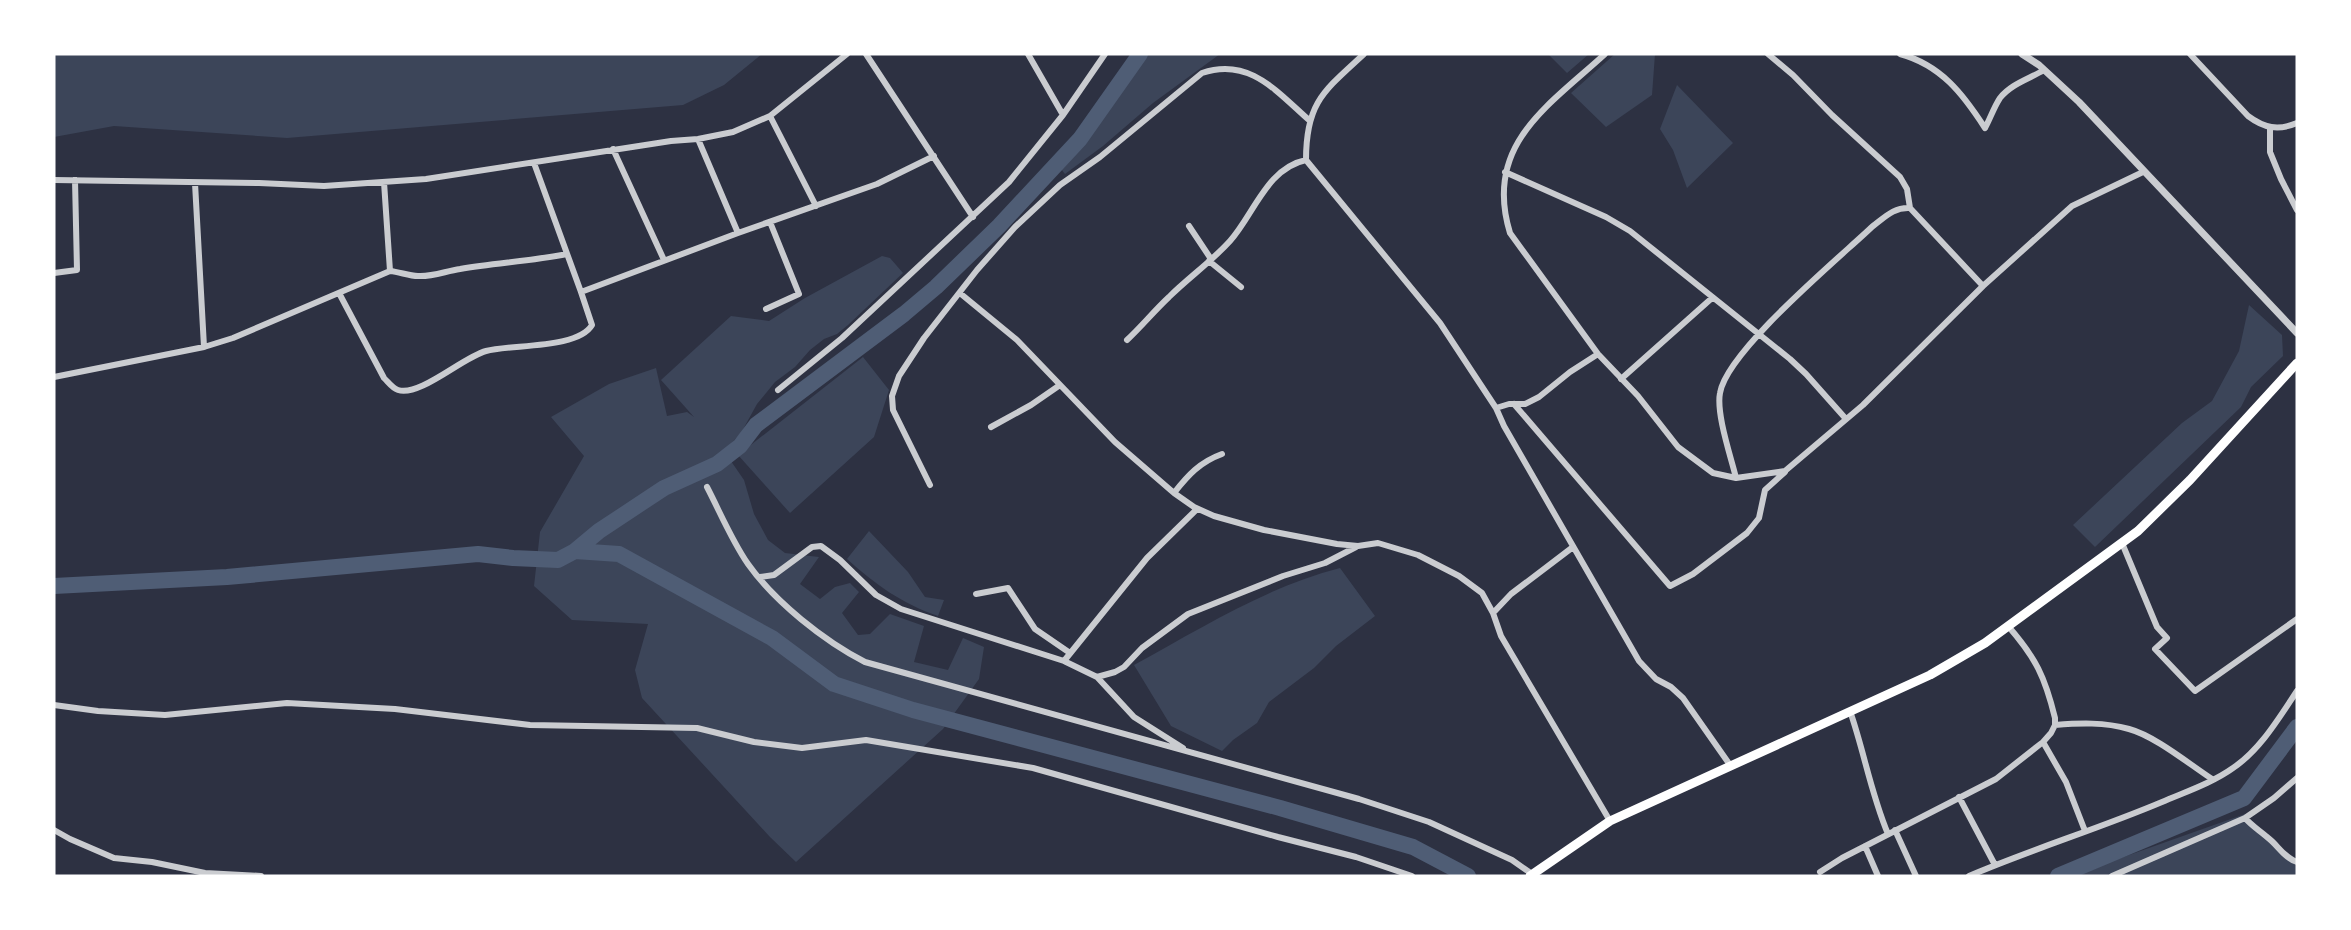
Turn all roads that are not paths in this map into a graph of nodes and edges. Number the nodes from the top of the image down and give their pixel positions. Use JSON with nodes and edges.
{"nodes":[{"id":1,"x":847,"y":54,"type":"edge"},
{"id":2,"x":866,"y":54,"type":"edge"},
{"id":3,"x":1028,"y":54,"type":"edge"},
{"id":4,"x":1105,"y":54,"type":"edge"},
{"id":5,"x":1364,"y":54,"type":"edge"},
{"id":6,"x":1605,"y":54,"type":"edge"},
{"id":7,"x":1768,"y":54,"type":"edge"},
{"id":8,"x":1900,"y":54,"type":"edge"},
{"id":9,"x":2022,"y":54,"type":"edge"},
{"id":10,"x":2190,"y":54,"type":"edge"},
{"id":11,"x":2044,"y":70,"type":"junction"},
{"id":12,"x":1063,"y":115,"type":"junction"},
{"id":13,"x":770,"y":116,"type":"junction"},
{"id":14,"x":1309,"y":120,"type":"junction"},
{"id":15,"x":2297,"y":123,"type":"edge"},
{"id":16,"x":2270,"y":127,"type":"junction"},
{"id":17,"x":698,"y":139,"type":"junction"},
{"id":18,"x":613,"y":149,"type":"junction"},
{"id":19,"x":934,"y":156,"type":"junction"},
{"id":20,"x":1306,"y":160,"type":"junction"},
{"id":21,"x":534,"y":163,"type":"junction"},
{"id":22,"x":1505,"y":172,"type":"junction"},
{"id":23,"x":2144,"y":172,"type":"junction"},
{"id":24,"x":54,"y":180,"type":"edge"},
{"id":25,"x":75,"y":180,"type":"junction"},
{"id":26,"x":384,"y":182,"type":"junction"},
{"id":27,"x":195,"y":183,"type":"junction"},
{"id":28,"x":816,"y":206,"type":"junction"},
{"id":29,"x":1910,"y":208,"type":"junction"},
{"id":30,"x":2297,"y":210,"type":"edge"},
{"id":31,"x":973,"y":217,"type":"junction"},
{"id":32,"x":770,"y":222,"type":"junction"},
{"id":33,"x":1189,"y":226,"type":"dead end"},
{"id":34,"x":738,"y":233,"type":"junction"},
{"id":35,"x":567,"y":254,"type":"junction"},
{"id":36,"x":664,"y":260,"type":"junction"},
{"id":37,"x":1210,"y":260,"type":"junction"},
{"id":38,"x":390,"y":271,"type":"junction"},
{"id":39,"x":54,"y":273,"type":"edge"},
{"id":40,"x":1983,"y":286,"type":"junction"},
{"id":41,"x":1241,"y":287,"type":"dead end"},
{"id":42,"x":581,"y":292,"type":"junction"},
{"id":43,"x":339,"y":293,"type":"junction"},
{"id":44,"x":960,"y":294,"type":"junction"},
{"id":45,"x":1712,"y":298,"type":"junction"},
{"id":46,"x":766,"y":309,"type":"dead end"},
{"id":47,"x":2297,"y":333,"type":"edge"},
{"id":48,"x":1758,"y":334,"type":"junction"},
{"id":49,"x":1127,"y":340,"type":"dead end"},
{"id":50,"x":204,"y":347,"type":"junction"},
{"id":51,"x":1598,"y":354,"type":"junction"},
{"id":52,"x":2297,"y":363,"type":"edge"},
{"id":53,"x":54,"y":377,"type":"edge"},
{"id":54,"x":1621,"y":379,"type":"junction"},
{"id":55,"x":1060,"y":385,"type":"junction"},
{"id":56,"x":778,"y":390,"type":"dead end"},
{"id":57,"x":1514,"y":404,"type":"junction"},
{"id":58,"x":1496,"y":408,"type":"junction"},
{"id":59,"x":1846,"y":419,"type":"junction"},
{"id":60,"x":991,"y":427,"type":"dead end"},
{"id":61,"x":1222,"y":454,"type":"dead end"},
{"id":62,"x":1785,"y":471,"type":"junction"},
{"id":63,"x":1736,"y":478,"type":"junction"},
{"id":64,"x":930,"y":485,"type":"dead end"},
{"id":65,"x":706,"y":487,"type":"dead end"},
{"id":66,"x":1174,"y":493,"type":"junction"},
{"id":67,"x":1197,"y":508,"type":"junction"},
{"id":68,"x":2122,"y":543,"type":"junction"},
{"id":69,"x":1358,"y":546,"type":"junction"},
{"id":70,"x":1573,"y":547,"type":"junction"},
{"id":71,"x":760,"y":578,"type":"junction"},
{"id":72,"x":976,"y":594,"type":"dead end"},
{"id":73,"x":1493,"y":613,"type":"junction"},
{"id":74,"x":2297,"y":619,"type":"edge"},
{"id":75,"x":2008,"y":626,"type":"junction"},
{"id":76,"x":1071,"y":653,"type":"junction"},
{"id":77,"x":1064,"y":661,"type":"junction"},
{"id":78,"x":1097,"y":677,"type":"junction"},
{"id":79,"x":2297,"y":691,"type":"edge"},
{"id":80,"x":54,"y":705,"type":"edge"},
{"id":81,"x":1850,"y":711,"type":"junction"},
{"id":82,"x":2055,"y":725,"type":"junction"},
{"id":83,"x":2043,"y":742,"type":"junction"},
{"id":84,"x":1189,"y":752,"type":"junction"},
{"id":85,"x":1730,"y":765,"type":"junction"},
{"id":86,"x":2297,"y":778,"type":"edge"},
{"id":87,"x":2212,"y":779,"type":"junction"},
{"id":88,"x":1959,"y":797,"type":"junction"},
{"id":89,"x":2245,"y":818,"type":"junction"},
{"id":90,"x":1610,"y":821,"type":"junction"},
{"id":91,"x":54,"y":830,"type":"edge"},
{"id":92,"x":1895,"y":830,"type":"junction"},
{"id":93,"x":2085,"y":831,"type":"junction"},
{"id":94,"x":1888,"y":834,"type":"junction"},
{"id":95,"x":1865,"y":846,"type":"junction"},
{"id":96,"x":2297,"y":862,"type":"edge"},
{"id":97,"x":1995,"y":865,"type":"junction"},
{"id":98,"x":1820,"y":872,"type":"dead end"},
{"id":99,"x":1536,"y":874,"type":"edge"},
{"id":100,"x":261,"y":876,"type":"edge"},
{"id":101,"x":1412,"y":876,"type":"edge"},
{"id":102,"x":1878,"y":876,"type":"edge"},
{"id":103,"x":1916,"y":876,"type":"edge"},
{"id":104,"x":1969,"y":876,"type":"edge"},
{"id":105,"x":2112,"y":876,"type":"edge"}],
"edges":[{"from":1,"to":13,"type":"street"},
{"from":2,"to":19,"type":"street"},
{"from":3,"to":12,"type":"street"},
{"from":4,"to":12,"type":"street"},
{"from":5,"to":14,"type":"street"},
{"from":6,"to":22,"type":"street"},
{"from":7,"to":29,"type":"street"},
{"from":8,"to":11,"type":"street"},
{"from":9,"to":11,"type":"street"},
{"from":10,"to":16,"type":"street"},
{"from":11,"to":23,"type":"street"},
{"from":12,"to":31,"type":"street"},
{"from":13,"to":17,"type":"street"},
{"from":13,"to":28,"type":"street"},
{"from":14,"to":20,"type":"street"},
{"from":14,"to":44,"type":"street"},
{"from":15,"to":16,"type":"street"},
{"from":16,"to":30,"type":"street"},
{"from":17,"to":18,"type":"street"},
{"from":17,"to":34,"type":"street"},
{"from":18,"to":21,"type":"street"},
{"from":18,"to":36,"type":"street"},
{"from":19,"to":28,"type":"street"},
{"from":19,"to":31,"type":"street"},
{"from":20,"to":37,"type":"street"},
{"from":20,"to":58,"type":"street"},
{"from":21,"to":26,"type":"street"},
{"from":21,"to":35,"type":"street"},
{"from":22,"to":45,"type":"street"},
{"from":22,"to":51,"type":"street"},
{"from":23,"to":40,"type":"street"},
{"from":23,"to":47,"type":"street"},
{"from":24,"to":25,"type":"street"},
{"from":25,"to":27,"type":"street"},
{"from":25,"to":39,"type":"street"},
{"from":26,"to":27,"type":"street"},
{"from":26,"to":38,"type":"street"},
{"from":27,"to":50,"type":"street"},
{"from":28,"to":32,"type":"street"},
{"from":29,"to":40,"type":"street"},
{"from":29,"to":48,"type":"street"},
{"from":31,"to":56,"type":"street"},
{"from":32,"to":34,"type":"street"},
{"from":32,"to":46,"type":"street"},
{"from":33,"to":37,"type":"street"},
{"from":34,"to":36,"type":"street"},
{"from":35,"to":38,"type":"street"},
{"from":35,"to":42,"type":"street"},
{"from":36,"to":42,"type":"street"},
{"from":37,"to":41,"type":"street"},
{"from":37,"to":49,"type":"street"},
{"from":38,"to":43,"type":"street"},
{"from":40,"to":59,"type":"street"},
{"from":42,"to":43,"type":"street"},
{"from":43,"to":50,"type":"street"},
{"from":44,"to":55,"type":"street"},
{"from":44,"to":64,"type":"street"},
{"from":45,"to":48,"type":"street"},
{"from":45,"to":54,"type":"street"},
{"from":48,"to":59,"type":"street"},
{"from":48,"to":63,"type":"street"},
{"from":50,"to":53,"type":"street"},
{"from":51,"to":54,"type":"street"},
{"from":51,"to":57,"type":"street"},
{"from":52,"to":68,"type":"highway"},
{"from":54,"to":63,"type":"street"},
{"from":55,"to":60,"type":"street"},
{"from":55,"to":66,"type":"street"},
{"from":57,"to":58,"type":"street"},
{"from":57,"to":62,"type":"street"},
{"from":58,"to":70,"type":"street"},
{"from":59,"to":62,"type":"street"},
{"from":61,"to":66,"type":"street"},
{"from":62,"to":63,"type":"street"},
{"from":65,"to":71,"type":"street"},
{"from":66,"to":67,"type":"street"},
{"from":67,"to":69,"type":"street"},
{"from":67,"to":76,"type":"street"},
{"from":68,"to":74,"type":"street"},
{"from":68,"to":75,"type":"highway"},
{"from":69,"to":73,"type":"street"},
{"from":69,"to":78,"type":"street"},
{"from":70,"to":73,"type":"street"},
{"from":70,"to":85,"type":"street"},
{"from":71,"to":77,"type":"street"},
{"from":71,"to":84,"type":"street"},
{"from":72,"to":76,"type":"street"},
{"from":73,"to":90,"type":"street"},
{"from":75,"to":81,"type":"highway"},
{"from":75,"to":82,"type":"street"},
{"from":76,"to":77,"type":"street"},
{"from":77,"to":78,"type":"street"},
{"from":78,"to":84,"type":"street"},
{"from":79,"to":87,"type":"street"},
{"from":80,"to":101,"type":"street"},
{"from":81,"to":85,"type":"highway"},
{"from":81,"to":94,"type":"street"},
{"from":82,"to":83,"type":"street"},
{"from":82,"to":87,"type":"street"},
{"from":83,"to":88,"type":"street"},
{"from":83,"to":93,"type":"street"},
{"from":84,"to":99,"type":"street"},
{"from":85,"to":90,"type":"highway"},
{"from":86,"to":89,"type":"street"},
{"from":87,"to":93,"type":"street"},
{"from":88,"to":92,"type":"street"},
{"from":88,"to":97,"type":"street"},
{"from":89,"to":96,"type":"street"},
{"from":89,"to":105,"type":"street"},
{"from":90,"to":99,"type":"highway"},
{"from":91,"to":100,"type":"street"},
{"from":92,"to":94,"type":"street"},
{"from":92,"to":103,"type":"street"},
{"from":93,"to":97,"type":"street"},
{"from":94,"to":95,"type":"street"},
{"from":95,"to":98,"type":"street"},
{"from":95,"to":102,"type":"street"},
{"from":97,"to":104,"type":"street"}]}
